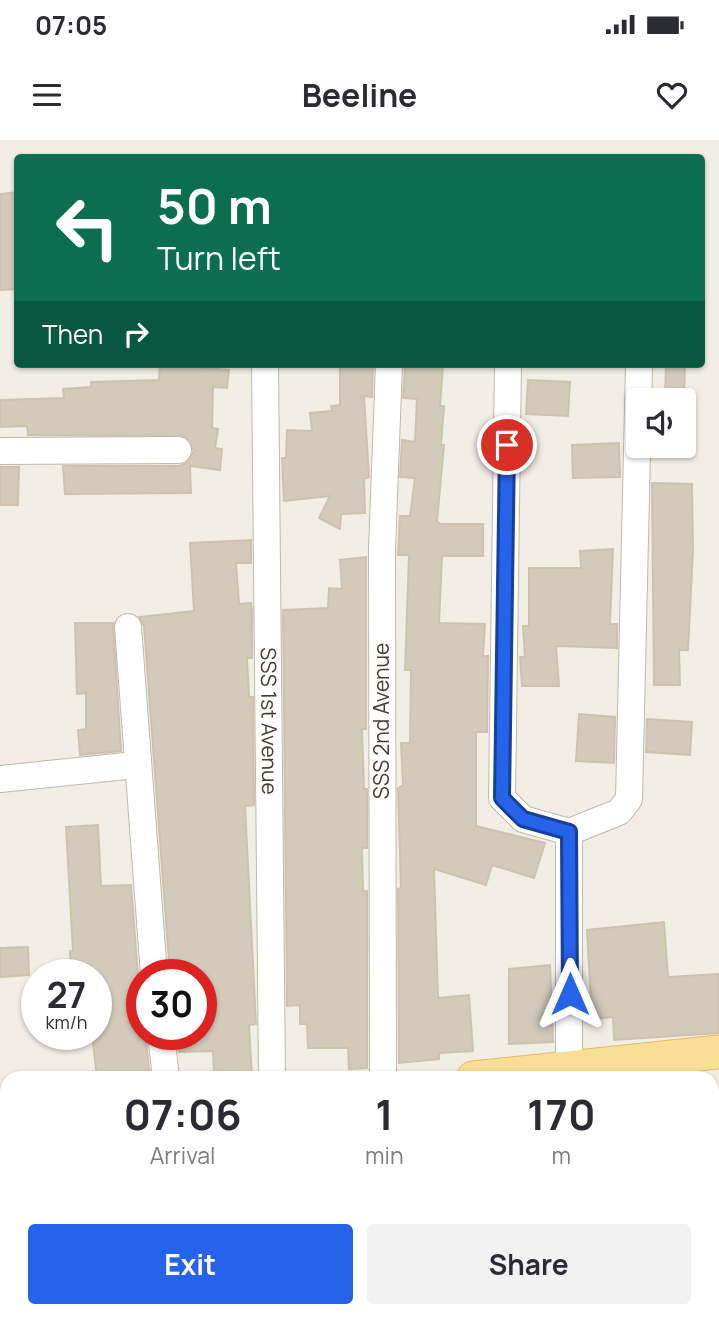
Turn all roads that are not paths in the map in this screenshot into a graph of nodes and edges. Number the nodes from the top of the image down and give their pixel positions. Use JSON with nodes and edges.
{"nodes":[{"id":1,"x":265,"y":368,"type":"edge"},
{"id":2,"x":389,"y":368,"type":"edge"},
{"id":3,"x":508,"y":368,"type":"edge"},
{"id":4,"x":639,"y":368,"type":"edge"},
{"id":5,"x":178,"y":450,"type":"dead end"},
{"id":6,"x":0,"y":451,"type":"edge"},
{"id":7,"x":128,"y":627,"type":"dead end"},
{"id":8,"x":136,"y":765,"type":"junction"},
{"id":9,"x":0,"y":779,"type":"edge"},
{"id":10,"x":569,"y":832,"type":"junction"},
{"id":11,"x":153,"y":959,"type":"edge"},
{"id":12,"x":163,"y":1050,"type":"edge"},
{"id":13,"x":719,"y":1052,"type":"edge"},
{"id":14,"x":569,"y":1068,"type":"junction"},
{"id":15,"x":165,"y":1071,"type":"edge"},
{"id":16,"x":272,"y":1071,"type":"edge"},
{"id":17,"x":383,"y":1071,"type":"edge"},
{"id":18,"x":551,"y":1071,"type":"edge"}],
"edges":[{"from":1,"to":16,"type":"street","name":"SSS 1st Avenue"},
{"from":2,"to":17,"type":"street","name":"SSS 2nd Avenue"},
{"from":3,"to":10,"type":"street"},
{"from":4,"to":10,"type":"street"},
{"from":5,"to":6,"type":"street"},
{"from":7,"to":8,"type":"street"},
{"from":8,"to":9,"type":"street"},
{"from":8,"to":11,"type":"street"},
{"from":10,"to":14,"type":"street"},
{"from":12,"to":15,"type":"street"},
{"from":13,"to":14,"type":"main road"},
{"from":14,"to":18,"type":"main road"}]}
